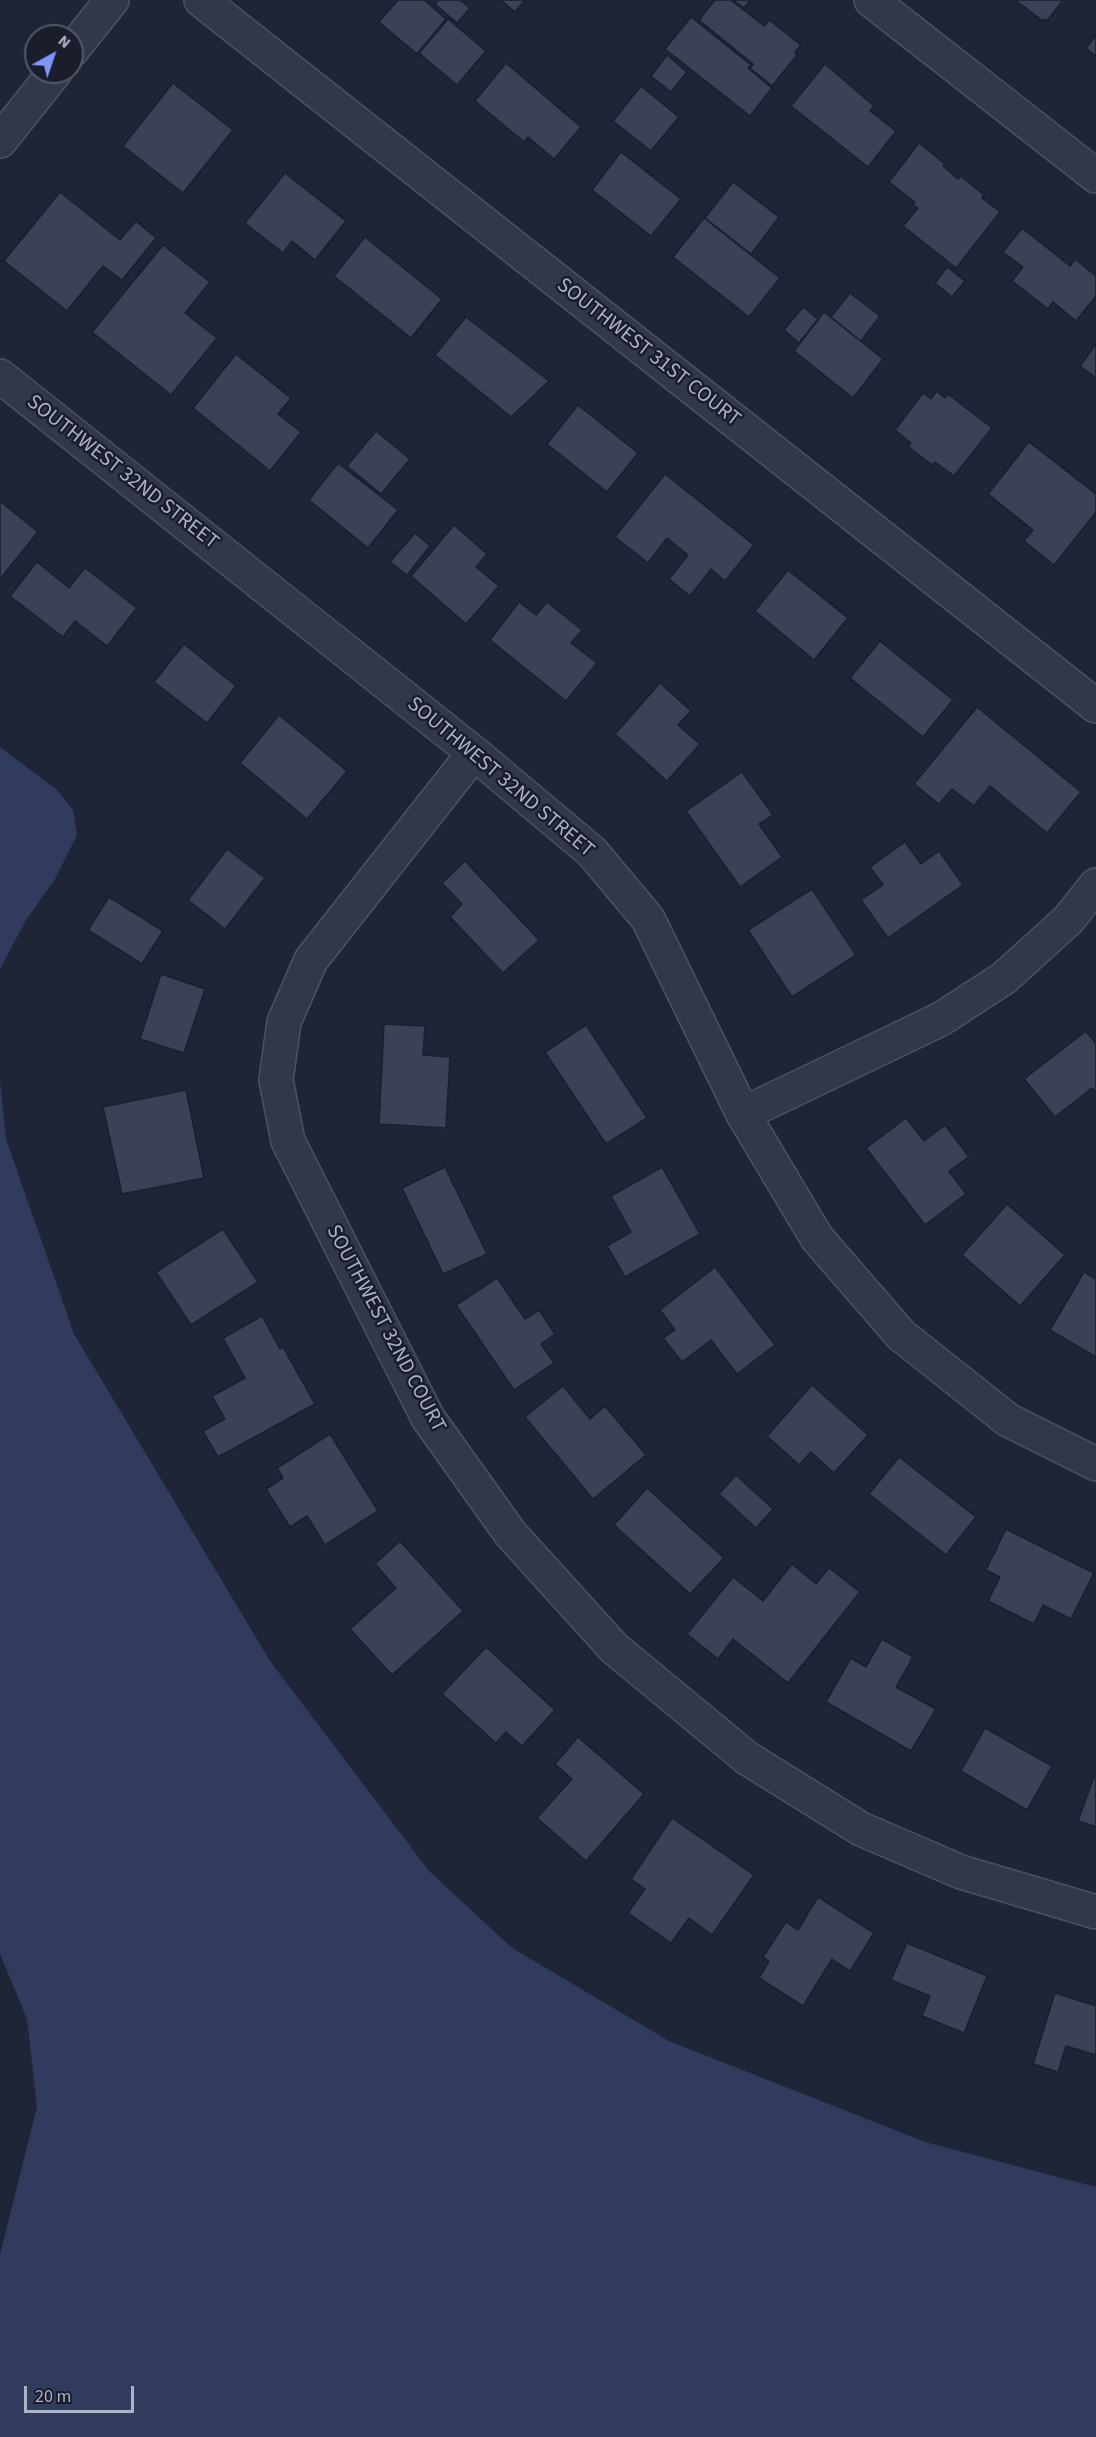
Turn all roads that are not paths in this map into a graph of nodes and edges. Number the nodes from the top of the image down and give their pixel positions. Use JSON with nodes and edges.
{"nodes":[{"id":1,"x":112,"y":0,"type":"edge"},
{"id":2,"x":201,"y":0,"type":"edge"},
{"id":3,"x":871,"y":0,"type":"edge"},
{"id":4,"x":84,"y":35,"type":"edge"},
{"id":5,"x":45,"y":84,"type":"edge"},
{"id":6,"x":0,"y":141,"type":"edge"},
{"id":7,"x":1096,"y":176,"type":"edge"},
{"id":8,"x":0,"y":376,"type":"edge"},
{"id":9,"x":1096,"y":706,"type":"edge"},
{"id":10,"x":474,"y":753,"type":"junction"},
{"id":11,"x":1096,"y":885,"type":"edge"},
{"id":12,"x":743,"y":1114,"type":"junction"},
{"id":13,"x":1096,"y":1464,"type":"edge"},
{"id":14,"x":1096,"y":1912,"type":"edge"}],
"edges":[{"from":1,"to":4,"type":"street"},
{"from":2,"to":9,"type":"street","name":"SOUTHWEST 31ST COURT"},
{"from":3,"to":7,"type":"street"},
{"from":5,"to":6,"type":"street"},
{"from":8,"to":10,"type":"street","name":"SOUTHWEST 32ND STREET"},
{"from":10,"to":12,"type":"street","name":"SOUTHWEST 32ND STREET"},
{"from":10,"to":14,"type":"street","name":"SOUTHWEST 32ND COURT"},
{"from":11,"to":12,"type":"street"},
{"from":12,"to":13,"type":"street","name":"SOUTHWEST 32ND STREET"}]}
